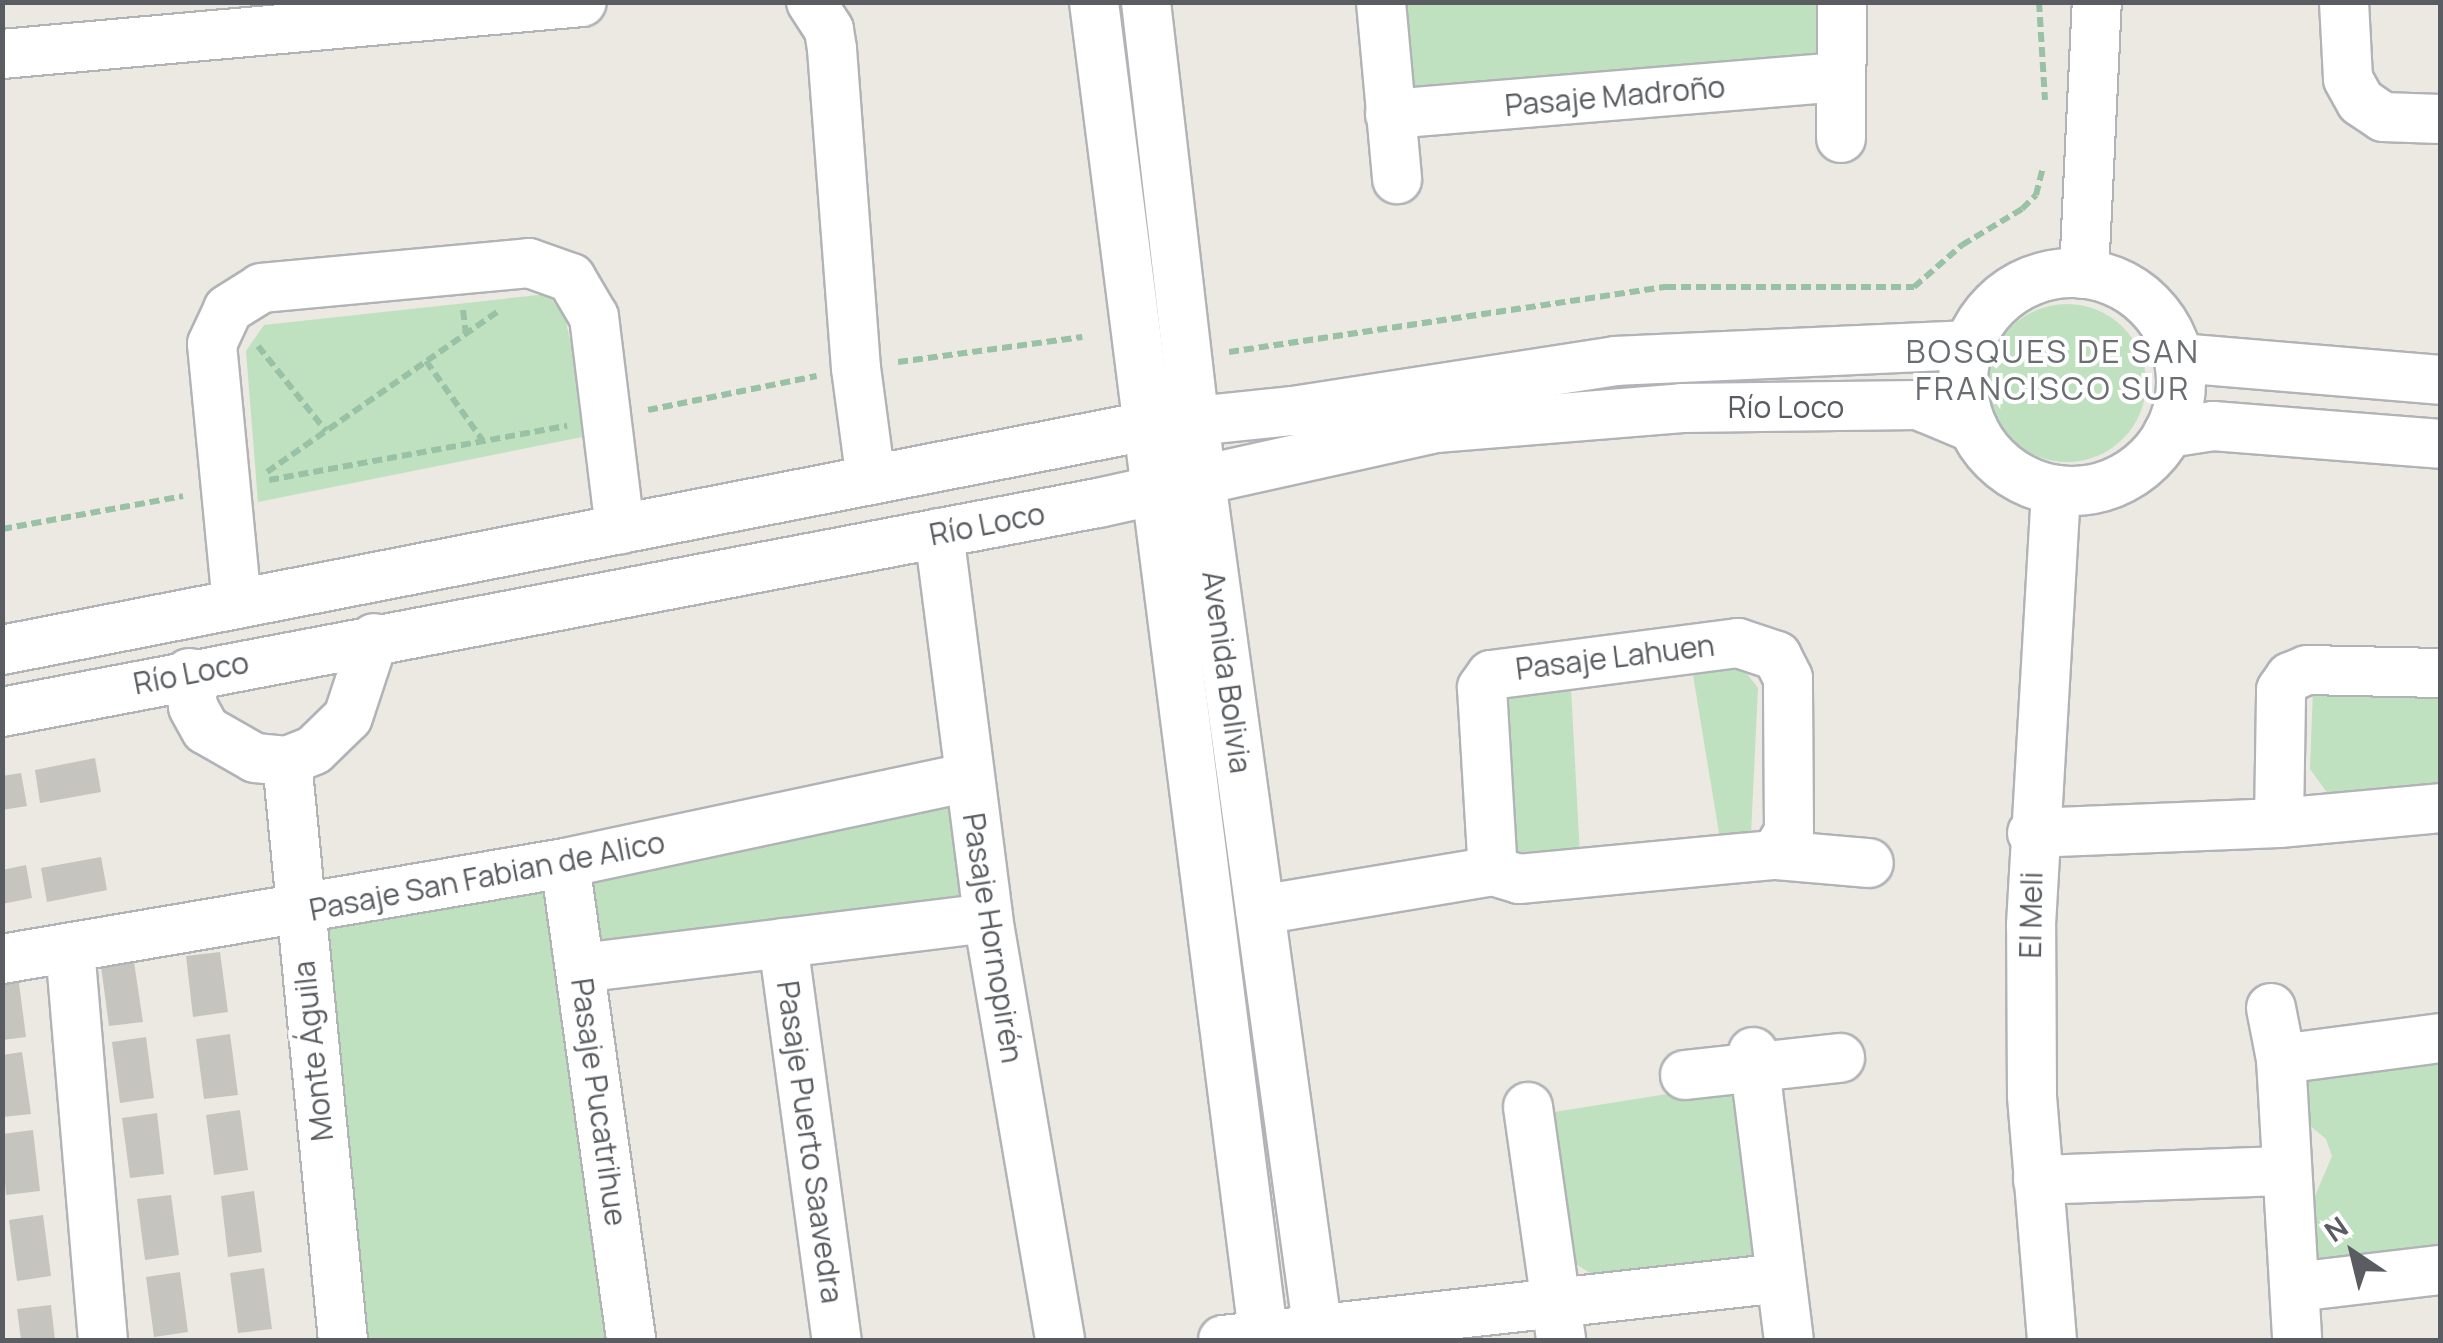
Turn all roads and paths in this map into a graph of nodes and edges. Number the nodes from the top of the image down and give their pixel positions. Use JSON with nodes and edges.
{"nodes":[{"id":1,"x":582,"y":2,"type":"edge"},
{"id":2,"x":810,"y":2,"type":"edge"},
{"id":3,"x":1094,"y":2,"type":"edge"},
{"id":4,"x":1146,"y":2,"type":"edge"},
{"id":5,"x":1381,"y":2,"type":"edge"},
{"id":6,"x":1842,"y":2,"type":"edge"},
{"id":7,"x":2040,"y":2,"type":"edge"},
{"id":8,"x":2096,"y":2,"type":"edge"},
{"id":9,"x":2344,"y":2,"type":"edge"},
{"id":10,"x":222,"y":19,"type":"edge"},
{"id":11,"x":2,"y":54,"type":"edge"},
{"id":12,"x":1840,"y":77,"type":"junction"},
{"id":13,"x":2046,"y":112,"type":"dead end"},
{"id":14,"x":1390,"y":114,"type":"junction"},
{"id":15,"x":2440,"y":118,"type":"edge"},
{"id":16,"x":1840,"y":138,"type":"dead end"},
{"id":17,"x":2048,"y":148,"type":"dead end"},
{"id":18,"x":1397,"y":178,"type":"dead end"},
{"id":19,"x":559,"y":270,"type":"junction"},
{"id":20,"x":2084,"y":274,"type":"junction"},
{"id":21,"x":228,"y":308,"type":"junction"},
{"id":22,"x":1082,"y":336,"type":"dead end"},
{"id":23,"x":1969,"y":346,"type":"junction"},
{"id":24,"x":1222,"y":352,"type":"dead end"},
{"id":25,"x":2179,"y":358,"type":"junction"},
{"id":26,"x":426,"y":361,"type":"junction"},
{"id":27,"x":856,"y":368,"type":"junction"},
{"id":28,"x":2440,"y":380,"type":"edge"},
{"id":29,"x":606,"y":418,"type":"junction"},
{"id":30,"x":1196,"y":420,"type":"junction"},
{"id":31,"x":1148,"y":426,"type":"junction"},
{"id":32,"x":1973,"y":428,"type":"junction"},
{"id":33,"x":326,"y":430,"type":"junction"},
{"id":34,"x":2168,"y":433,"type":"junction"},
{"id":35,"x":483,"y":441,"type":"junction"},
{"id":36,"x":2440,"y":444,"type":"edge"},
{"id":37,"x":1202,"y":478,"type":"junction"},
{"id":38,"x":871,"y":480,"type":"junction"},
{"id":39,"x":225,"y":488,"type":"junction"},
{"id":40,"x":2056,"y":490,"type":"junction"},
{"id":41,"x":1155,"y":491,"type":"junction"},
{"id":42,"x":2,"y":529,"type":"edge"},
{"id":43,"x":620,"y":529,"type":"junction"},
{"id":44,"x":939,"y":533,"type":"junction"},
{"id":45,"x":238,"y":604,"type":"junction"},
{"id":46,"x":374,"y":638,"type":"junction"},
{"id":47,"x":2,"y":650,"type":"edge"},
{"id":48,"x":189,"y":673,"type":"junction"},
{"id":49,"x":2440,"y":673,"type":"edge"},
{"id":50,"x":2,"y":712,"type":"edge"},
{"id":51,"x":288,"y":761,"type":"junction"},
{"id":52,"x":969,"y":777,"type":"junction"},
{"id":53,"x":2440,"y":808,"type":"edge"},
{"id":54,"x":2279,"y":823,"type":"junction"},
{"id":55,"x":2032,"y":834,"type":"junction"},
{"id":56,"x":1775,"y":855,"type":"junction"},
{"id":57,"x":1869,"y":863,"type":"dead end"},
{"id":58,"x":565,"y":864,"type":"junction"},
{"id":59,"x":1493,"y":872,"type":"junction"},
{"id":60,"x":1260,"y":910,"type":"junction"},
{"id":61,"x":298,"y":912,"type":"junction"},
{"id":62,"x":988,"y":918,"type":"junction"},
{"id":63,"x":784,"y":943,"type":"junction"},
{"id":64,"x":70,"y":948,"type":"junction"},
{"id":65,"x":2,"y":959,"type":"edge"},
{"id":66,"x":581,"y":968,"type":"junction"},
{"id":67,"x":2271,"y":1008,"type":"dead end"},
{"id":68,"x":2440,"y":1038,"type":"edge"},
{"id":69,"x":1840,"y":1058,"type":"dead end"},
{"id":70,"x":1753,"y":1059,"type":"junction"},
{"id":71,"x":2281,"y":1059,"type":"junction"},
{"id":72,"x":1686,"y":1074,"type":"dead end"},
{"id":73,"x":1528,"y":1107,"type":"dead end"},
{"id":74,"x":2285,"y":1172,"type":"junction"},
{"id":75,"x":2038,"y":1180,"type":"junction"},
{"id":76,"x":2440,"y":1270,"type":"edge"},
{"id":77,"x":1782,"y":1278,"type":"junction"},
{"id":78,"x":2295,"y":1287,"type":"junction"},
{"id":79,"x":1559,"y":1324,"type":"edge"},
{"id":80,"x":1318,"y":1337,"type":"edge"},
{"id":81,"x":1250,"y":1339,"type":"edge"},
{"id":82,"x":103,"y":1340,"type":"edge"},
{"id":83,"x":344,"y":1340,"type":"edge"},
{"id":84,"x":631,"y":1340,"type":"edge"},
{"id":85,"x":836,"y":1340,"type":"edge"},
{"id":86,"x":1060,"y":1340,"type":"edge"},
{"id":87,"x":1789,"y":1340,"type":"edge"},
{"id":88,"x":2052,"y":1340,"type":"edge"},
{"id":89,"x":2298,"y":1340,"type":"edge"}],
"edges":[{"from":1,"to":10,"type":"street"},
{"from":2,"to":27,"type":"street"},
{"from":3,"to":31,"type":"street","name":"Avenida Bolivia"},
{"from":4,"to":30,"type":"street","name":"Avenida Bolivia"},
{"from":5,"to":14,"type":"street"},
{"from":6,"to":12,"type":"street"},
{"from":7,"to":13,"type":"path"},
{"from":8,"to":20,"type":"street"},
{"from":9,"to":15,"type":"street"},
{"from":10,"to":11,"type":"street"},
{"from":12,"to":14,"type":"street","name":"Pasaje Madroño"},
{"from":12,"to":16,"type":"street"},
{"from":14,"to":18,"type":"street"},
{"from":17,"to":24,"type":"path"},
{"from":19,"to":21,"type":"street"},
{"from":19,"to":26,"type":"path"},
{"from":19,"to":29,"type":"street"},
{"from":20,"to":23,"type":"street"},
{"from":20,"to":25,"type":"street"},
{"from":21,"to":33,"type":"path"},
{"from":21,"to":39,"type":"street"},
{"from":22,"to":27,"type":"path"},
{"from":23,"to":30,"type":"street","name":"Río Loco"},
{"from":23,"to":32,"type":"street"},
{"from":25,"to":28,"type":"street"},
{"from":25,"to":34,"type":"street"},
{"from":26,"to":33,"type":"path"},
{"from":26,"to":35,"type":"path"},
{"from":27,"to":29,"type":"path"},
{"from":27,"to":38,"type":"street"},
{"from":29,"to":35,"type":"path"},
{"from":29,"to":43,"type":"street"},
{"from":30,"to":31,"type":"street","name":"Río Loco"},
{"from":30,"to":37,"type":"street","name":"Avenida Bolivia"},
{"from":31,"to":38,"type":"street","name":"Río Loco"},
{"from":31,"to":41,"type":"street","name":"Avenida Bolivia"},
{"from":32,"to":37,"type":"street","name":"Río Loco"},
{"from":32,"to":40,"type":"street"},
{"from":33,"to":35,"type":"path"},
{"from":34,"to":36,"type":"street"},
{"from":34,"to":40,"type":"street"},
{"from":37,"to":41,"type":"street","name":"Río Loco"},
{"from":37,"to":60,"type":"street","name":"Avenida Bolivia"},
{"from":38,"to":43,"type":"street","name":"Río Loco"},
{"from":39,"to":42,"type":"path"},
{"from":39,"to":45,"type":"street"},
{"from":40,"to":55,"type":"street","name":"El Meli"},
{"from":41,"to":44,"type":"street","name":"Río Loco"},
{"from":41,"to":81,"type":"street","name":"Avenida Bolivia"},
{"from":43,"to":45,"type":"street","name":"Río Loco"},
{"from":44,"to":46,"type":"street","name":"Río Loco"},
{"from":44,"to":52,"type":"street","name":"Pasaje Hornopirén"},
{"from":45,"to":47,"type":"street","name":"Río Loco"},
{"from":46,"to":48,"type":"street","name":"Río Loco"},
{"from":46,"to":51,"type":"street"},
{"from":48,"to":50,"type":"street","name":"Río Loco"},
{"from":48,"to":51,"type":"street"},
{"from":49,"to":54,"type":"street"},
{"from":51,"to":61,"type":"street","name":"Monte Águila"},
{"from":52,"to":58,"type":"street","name":"Pasaje San Fabian de Alico"},
{"from":52,"to":62,"type":"street","name":"Pasaje Hornopirén"},
{"from":53,"to":54,"type":"street"},
{"from":54,"to":55,"type":"street"},
{"from":55,"to":75,"type":"street","name":"El Meli"},
{"from":56,"to":57,"type":"street"},
{"from":56,"to":59,"type":"street"},
{"from":56,"to":59,"type":"street","name":"Pasaje Lahuen"},
{"from":58,"to":61,"type":"street","name":"Pasaje San Fabian de Alico"},
{"from":58,"to":66,"type":"street","name":"Pasaje Pucatrihue"},
{"from":59,"to":60,"type":"street"},
{"from":60,"to":80,"type":"street","name":"Avenida Bolivia"},
{"from":61,"to":64,"type":"street","name":"Pasaje San Fabian de Alico"},
{"from":61,"to":83,"type":"street","name":"Monte Águila"},
{"from":62,"to":63,"type":"street"},
{"from":62,"to":86,"type":"street","name":"Pasaje Hornopirén"},
{"from":63,"to":66,"type":"street"},
{"from":63,"to":85,"type":"street","name":"Pasaje Puerto Saavedra"},
{"from":64,"to":65,"type":"street","name":"Pasaje San Fabian de Alico"},
{"from":64,"to":82,"type":"street"},
{"from":66,"to":84,"type":"street","name":"Pasaje Pucatrihue"},
{"from":67,"to":71,"type":"street"},
{"from":68,"to":71,"type":"street"},
{"from":69,"to":70,"type":"street"},
{"from":70,"to":72,"type":"street"},
{"from":70,"to":77,"type":"street"},
{"from":71,"to":74,"type":"street"},
{"from":73,"to":79,"type":"street"},
{"from":74,"to":75,"type":"street"},
{"from":74,"to":78,"type":"street"},
{"from":75,"to":88,"type":"street","name":"El Meli"},
{"from":76,"to":78,"type":"street"},
{"from":77,"to":79,"type":"street"},
{"from":77,"to":87,"type":"street"},
{"from":78,"to":89,"type":"street"},
{"from":79,"to":80,"type":"street"},
{"from":80,"to":81,"type":"street"}]}
